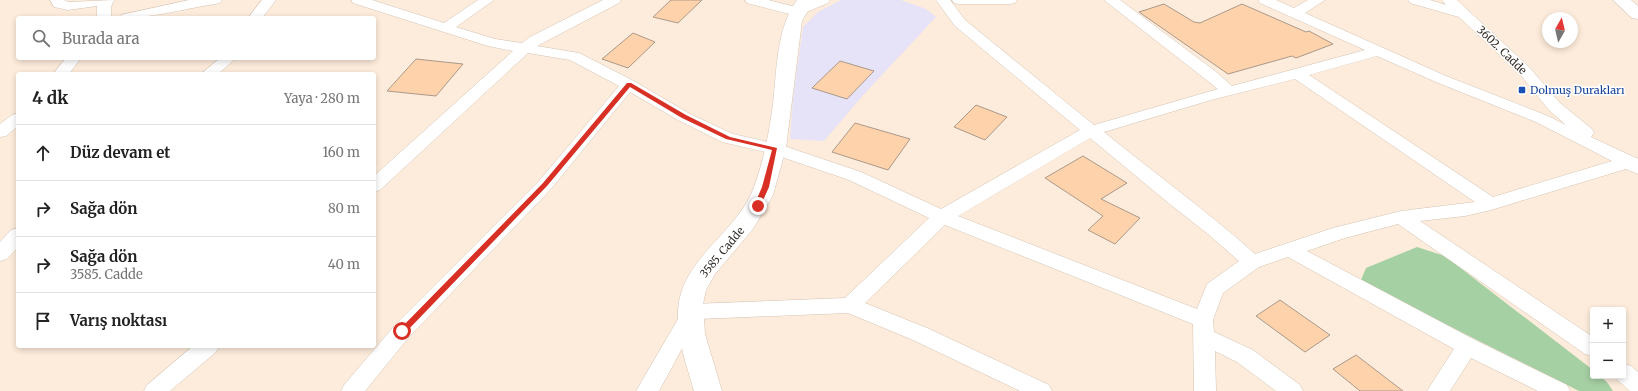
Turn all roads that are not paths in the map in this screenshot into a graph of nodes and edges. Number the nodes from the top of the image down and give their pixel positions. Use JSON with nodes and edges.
{"nodes":[{"id":1,"x":57,"y":0,"type":"edge"},
{"id":2,"x":106,"y":0,"type":"edge"},
{"id":3,"x":215,"y":0,"type":"edge"},
{"id":4,"x":269,"y":0,"type":"edge"},
{"id":5,"x":358,"y":0,"type":"edge"},
{"id":6,"x":488,"y":0,"type":"edge"},
{"id":7,"x":614,"y":0,"type":"edge"},
{"id":8,"x":752,"y":0,"type":"edge"},
{"id":9,"x":823,"y":0,"type":"edge"},
{"id":10,"x":944,"y":0,"type":"edge"},
{"id":11,"x":960,"y":0,"type":"edge"},
{"id":12,"x":1010,"y":0,"type":"edge"},
{"id":13,"x":1111,"y":0,"type":"edge"},
{"id":14,"x":1265,"y":0,"type":"edge"},
{"id":15,"x":1318,"y":0,"type":"edge"},
{"id":16,"x":1415,"y":0,"type":"edge"},
{"id":17,"x":1449,"y":0,"type":"edge"},
{"id":18,"x":1621,"y":0,"type":"edge"},
{"id":19,"x":1634,"y":0,"type":"edge"},
{"id":20,"x":1638,"y":3,"type":"edge"},
{"id":21,"x":172,"y":4,"type":"edge"},
{"id":22,"x":801,"y":6,"type":"edge"},
{"id":23,"x":1295,"y":13,"type":"junction"},
{"id":24,"x":1638,"y":14,"type":"edge"},
{"id":25,"x":1466,"y":15,"type":"junction"},
{"id":26,"x":104,"y":16,"type":"edge"},
{"id":27,"x":133,"y":16,"type":"edge"},
{"id":28,"x":257,"y":16,"type":"edge"},
{"id":29,"x":445,"y":28,"type":"junction"},
{"id":30,"x":525,"y":48,"type":"junction"},
{"id":31,"x":1378,"y":51,"type":"junction"},
{"id":32,"x":72,"y":60,"type":"edge"},
{"id":33,"x":226,"y":60,"type":"edge"},
{"id":34,"x":63,"y":72,"type":"edge"},
{"id":35,"x":212,"y":72,"type":"edge"},
{"id":36,"x":1297,"y":74,"type":"junction"},
{"id":37,"x":629,"y":84,"type":"junction"},
{"id":38,"x":1230,"y":91,"type":"junction"},
{"id":39,"x":16,"y":120,"type":"edge"},
{"id":40,"x":1091,"y":131,"type":"junction"},
{"id":41,"x":0,"y":132,"type":"edge"},
{"id":42,"x":775,"y":149,"type":"junction"},
{"id":43,"x":1635,"y":164,"type":"edge"},
{"id":44,"x":376,"y":184,"type":"edge"},
{"id":45,"x":1491,"y":204,"type":"junction"},
{"id":46,"x":942,"y":217,"type":"junction"},
{"id":47,"x":1401,"y":217,"type":"junction"},
{"id":48,"x":1290,"y":250,"type":"junction"},
{"id":49,"x":1252,"y":262,"type":"junction"},
{"id":50,"x":850,"y":305,"type":"junction"},
{"id":51,"x":692,"y":312,"type":"junction"},
{"id":52,"x":1204,"y":329,"type":"junction"},
{"id":53,"x":1467,"y":346,"type":"junction"},
{"id":54,"x":1590,"y":346,"type":"edge"},
{"id":55,"x":206,"y":348,"type":"edge"},
{"id":56,"x":1626,"y":375,"type":"edge"},
{"id":57,"x":1638,"y":385,"type":"edge"},
{"id":58,"x":155,"y":391,"type":"edge"},
{"id":59,"x":352,"y":391,"type":"edge"},
{"id":60,"x":647,"y":391,"type":"edge"},
{"id":61,"x":708,"y":391,"type":"edge"},
{"id":62,"x":1041,"y":391,"type":"edge"},
{"id":63,"x":1205,"y":391,"type":"edge"},
{"id":64,"x":1292,"y":391,"type":"edge"},
{"id":65,"x":1438,"y":391,"type":"edge"},
{"id":66,"x":1559,"y":391,"type":"edge"}],
"edges":[{"from":1,"to":2,"type":"street"},
{"from":2,"to":26,"type":"street"},
{"from":3,"to":21,"type":"street"},
{"from":4,"to":28,"type":"street"},
{"from":5,"to":29,"type":"street"},
{"from":6,"to":29,"type":"street"},
{"from":7,"to":30,"type":"street"},
{"from":8,"to":22,"type":"street"},
{"from":9,"to":22,"type":"street"},
{"from":10,"to":40,"type":"street"},
{"from":11,"to":12,"type":"street"},
{"from":13,"to":38,"type":"street"},
{"from":14,"to":23,"type":"street"},
{"from":15,"to":23,"type":"street"},
{"from":16,"to":25,"type":"street"},
{"from":17,"to":25,"type":"street","name":"3602. Cadde"},
{"from":18,"to":24,"type":"main road"},
{"from":19,"to":20,"type":"main road"},
{"from":21,"to":27,"type":"street"},
{"from":22,"to":42,"type":"main road","name":"3585. Cadde"},
{"from":23,"to":31,"type":"street"},
{"from":25,"to":43,"type":"street","name":"3602. Cadde"},
{"from":29,"to":30,"type":"street"},
{"from":30,"to":37,"type":"street"},
{"from":30,"to":44,"type":"street"},
{"from":31,"to":36,"type":"street"},
{"from":31,"to":43,"type":"street"},
{"from":32,"to":34,"type":"street"},
{"from":33,"to":35,"type":"street"},
{"from":36,"to":38,"type":"street"},
{"from":36,"to":45,"type":"street"},
{"from":37,"to":42,"type":"street"},
{"from":37,"to":59,"type":"street"},
{"from":38,"to":40,"type":"street"},
{"from":39,"to":41,"type":"street"},
{"from":40,"to":46,"type":"street"},
{"from":40,"to":49,"type":"street"},
{"from":42,"to":46,"type":"street"},
{"from":42,"to":51,"type":"main road","name":"3585. Cadde"},
{"from":43,"to":45,"type":"street"},
{"from":45,"to":47,"type":"street"},
{"from":46,"to":50,"type":"street"},
{"from":46,"to":52,"type":"street"},
{"from":47,"to":48,"type":"street"},
{"from":47,"to":54,"type":"street"},
{"from":48,"to":49,"type":"street"},
{"from":48,"to":53,"type":"street"},
{"from":49,"to":52,"type":"street"},
{"from":50,"to":51,"type":"street"},
{"from":50,"to":62,"type":"street"},
{"from":51,"to":60,"type":"street"},
{"from":51,"to":61,"type":"main road","name":"3585. Cadde"},
{"from":52,"to":63,"type":"street"},
{"from":52,"to":64,"type":"street"},
{"from":53,"to":65,"type":"street"},
{"from":53,"to":66,"type":"street"},
{"from":55,"to":58,"type":"street"},
{"from":56,"to":57,"type":"street"}]}
